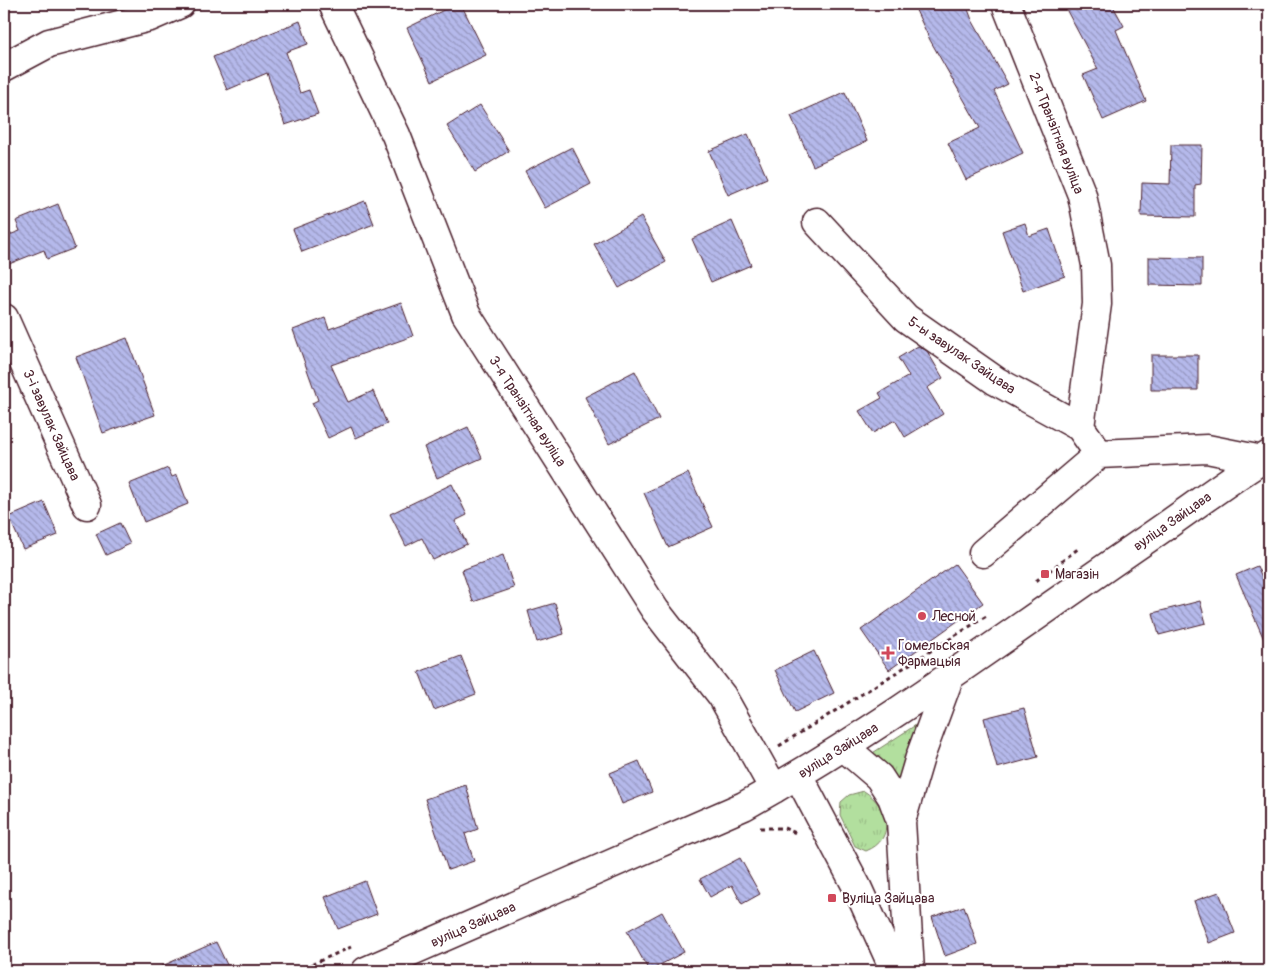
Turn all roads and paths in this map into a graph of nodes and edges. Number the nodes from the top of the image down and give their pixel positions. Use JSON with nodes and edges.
{"nodes":[{"id":1,"x":180,"y":4,"type":"edge"},
{"id":2,"x":333,"y":4,"type":"edge"},
{"id":3,"x":1006,"y":4,"type":"edge"},
{"id":4,"x":4,"y":67,"type":"edge"},
{"id":5,"x":817,"y":222,"type":"dead end"},
{"id":6,"x":4,"y":318,"type":"edge"},
{"id":7,"x":1080,"y":427,"type":"junction"},
{"id":8,"x":1098,"y":454,"type":"junction"},
{"id":9,"x":1265,"y":458,"type":"edge"},
{"id":10,"x":87,"y":505,"type":"dead end"},
{"id":11,"x":1079,"y":548,"type":"dead end"},
{"id":12,"x":983,"y":552,"type":"dead end"},
{"id":13,"x":1032,"y":584,"type":"dead end"},
{"id":14,"x":996,"y":609,"type":"dead end"},
{"id":15,"x":949,"y":678,"type":"junction"},
{"id":16,"x":844,"y":747,"type":"junction"},
{"id":17,"x":759,"y":760,"type":"junction"},
{"id":18,"x":798,"y":775,"type":"junction"},
{"id":19,"x":774,"y":790,"type":"junction"},
{"id":20,"x":901,"y":821,"type":"junction"},
{"id":21,"x":754,"y":828,"type":"dead end"},
{"id":22,"x":801,"y":836,"type":"dead end"},
{"id":23,"x":366,"y":971,"type":"edge"},
{"id":24,"x":895,"y":971,"type":"edge"},
{"id":25,"x":910,"y":971,"type":"edge"}],
"edges":[{"from":1,"to":4,"type":"street"},
{"from":2,"to":17,"type":"street","name":"3-я Транзітная вуліца"},
{"from":3,"to":7,"type":"street","name":"2-я Транзітная вуліца"},
{"from":5,"to":7,"type":"street","name":"5-ы завулак Зайцава"},
{"from":6,"to":10,"type":"street","name":"3-і завулак Зайцава"},
{"from":7,"to":8,"type":"street"},
{"from":8,"to":9,"type":"street"},
{"from":8,"to":12,"type":"street"},
{"from":9,"to":15,"type":"street","name":"вуліца Зайцава"},
{"from":11,"to":13,"type":"path"},
{"from":14,"to":17,"type":"path"},
{"from":15,"to":16,"type":"street","name":"вуліца Зайцава"},
{"from":15,"to":20,"type":"street"},
{"from":16,"to":18,"type":"street","name":"вуліца Зайцава"},
{"from":16,"to":20,"type":"street"},
{"from":17,"to":19,"type":"street","name":"3-я Транзітная вуліца"},
{"from":18,"to":19,"type":"street","name":"вуліца Зайцава"},
{"from":18,"to":24,"type":"street"},
{"from":19,"to":23,"type":"street","name":"вуліца Зайцава"},
{"from":20,"to":25,"type":"street"},
{"from":21,"to":22,"type":"path"}]}
